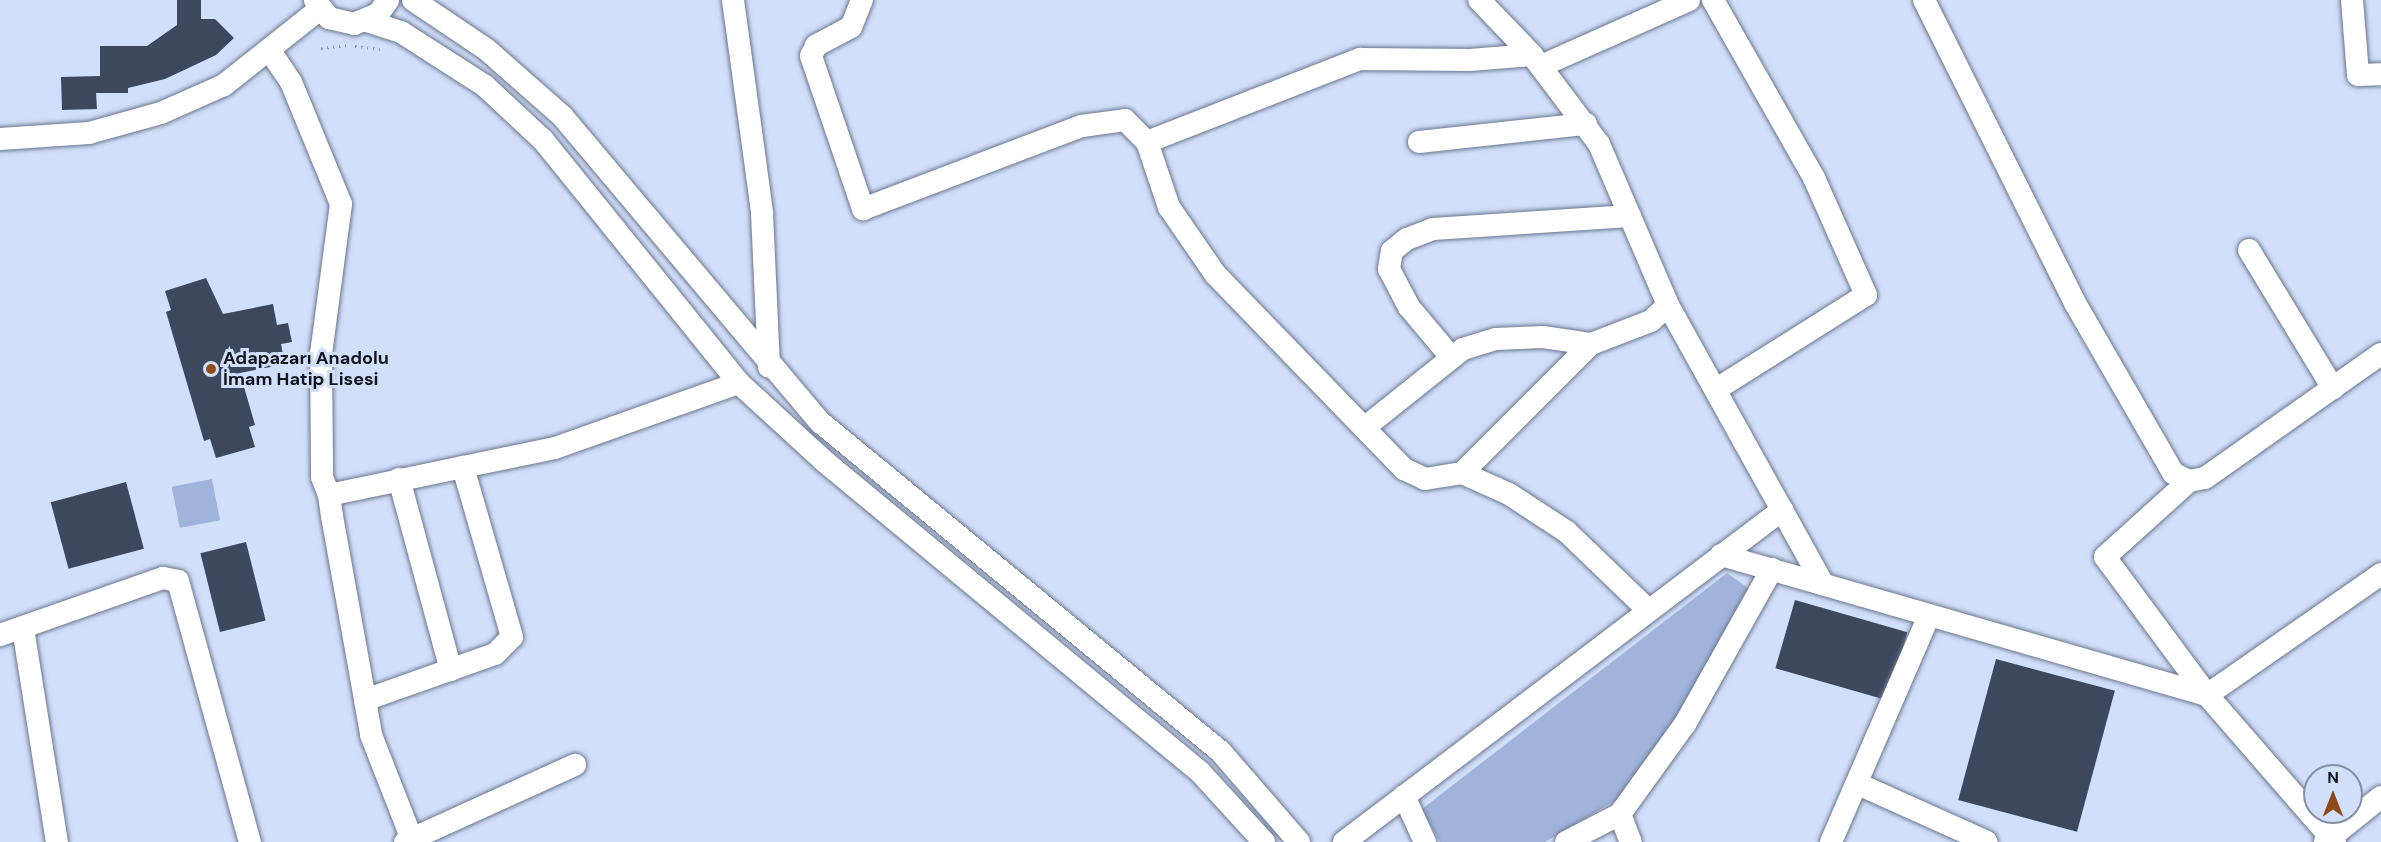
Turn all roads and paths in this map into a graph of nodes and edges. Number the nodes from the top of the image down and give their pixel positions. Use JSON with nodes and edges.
{"nodes":[{"id":1,"x":388,"y":0,"type":"edge"},
{"id":2,"x":413,"y":0,"type":"edge"},
{"id":3,"x":733,"y":0,"type":"edge"},
{"id":4,"x":862,"y":0,"type":"edge"},
{"id":5,"x":1479,"y":0,"type":"edge"},
{"id":6,"x":1689,"y":0,"type":"edge"},
{"id":7,"x":1713,"y":0,"type":"edge"},
{"id":8,"x":1924,"y":0,"type":"edge"},
{"id":9,"x":2352,"y":0,"type":"edge"},
{"id":10,"x":317,"y":4,"type":"edge"},
{"id":11,"x":367,"y":21,"type":"junction"},
{"id":12,"x":321,"y":48,"type":"dead end"},
{"id":13,"x":381,"y":49,"type":"dead end"},
{"id":14,"x":270,"y":51,"type":"junction"},
{"id":15,"x":1536,"y":60,"type":"junction"},
{"id":16,"x":2381,"y":74,"type":"edge"},
{"id":17,"x":1587,"y":124,"type":"junction"},
{"id":18,"x":0,"y":139,"type":"edge"},
{"id":19,"x":1419,"y":141,"type":"dead end"},
{"id":20,"x":1147,"y":142,"type":"junction"},
{"id":21,"x":1630,"y":216,"type":"junction"},
{"id":22,"x":2249,"y":250,"type":"dead end"},
{"id":23,"x":1668,"y":306,"type":"junction"},
{"id":24,"x":1591,"y":344,"type":"junction"},
{"id":25,"x":2381,"y":354,"type":"edge"},
{"id":26,"x":1451,"y":357,"type":"junction"},
{"id":27,"x":769,"y":367,"type":"junction"},
{"id":28,"x":739,"y":383,"type":"junction"},
{"id":29,"x":2333,"y":388,"type":"junction"},
{"id":30,"x":1718,"y":389,"type":"junction"},
{"id":31,"x":1364,"y":428,"type":"junction"},
{"id":32,"x":463,"y":467,"type":"junction"},
{"id":33,"x":1462,"y":473,"type":"junction"},
{"id":34,"x":399,"y":479,"type":"junction"},
{"id":35,"x":2189,"y":481,"type":"junction"},
{"id":36,"x":329,"y":495,"type":"junction"},
{"id":37,"x":1782,"y":510,"type":"junction"},
{"id":38,"x":1721,"y":555,"type":"junction"},
{"id":39,"x":1772,"y":569,"type":"junction"},
{"id":40,"x":2381,"y":574,"type":"edge"},
{"id":41,"x":1823,"y":584,"type":"junction"},
{"id":42,"x":1648,"y":610,"type":"junction"},
{"id":43,"x":1929,"y":615,"type":"junction"},
{"id":44,"x":23,"y":627,"type":"junction"},
{"id":45,"x":0,"y":635,"type":"edge"},
{"id":46,"x":451,"y":670,"type":"junction"},
{"id":47,"x":2207,"y":695,"type":"junction"},
{"id":48,"x":365,"y":700,"type":"junction"},
{"id":49,"x":575,"y":765,"type":"dead end"},
{"id":50,"x":1858,"y":784,"type":"junction"},
{"id":51,"x":1404,"y":796,"type":"junction"},
{"id":52,"x":2381,"y":797,"type":"edge"},
{"id":53,"x":1620,"y":813,"type":"junction"},
{"id":54,"x":2330,"y":840,"type":"edge"},
{"id":55,"x":410,"y":841,"type":"edge"},
{"id":56,"x":57,"y":842,"type":"edge"},
{"id":57,"x":250,"y":842,"type":"edge"},
{"id":58,"x":1264,"y":842,"type":"edge"},
{"id":59,"x":1299,"y":842,"type":"edge"},
{"id":60,"x":1344,"y":842,"type":"edge"},
{"id":61,"x":1425,"y":842,"type":"edge"},
{"id":62,"x":1566,"y":842,"type":"edge"},
{"id":63,"x":1630,"y":842,"type":"edge"},
{"id":64,"x":1831,"y":842,"type":"edge"},
{"id":65,"x":1987,"y":842,"type":"edge"}],
"edges":[{"from":1,"to":11,"type":"street"},
{"from":2,"to":27,"type":"street"},
{"from":3,"to":27,"type":"street"},
{"from":4,"to":20,"type":"street"},
{"from":5,"to":15,"type":"street"},
{"from":6,"to":15,"type":"street"},
{"from":7,"to":30,"type":"street"},
{"from":8,"to":35,"type":"street"},
{"from":9,"to":16,"type":"street"},
{"from":10,"to":11,"type":"street"},
{"from":10,"to":14,"type":"street"},
{"from":11,"to":28,"type":"street"},
{"from":12,"to":13,"type":"path"},
{"from":14,"to":18,"type":"street"},
{"from":14,"to":36,"type":"street"},
{"from":15,"to":17,"type":"street"},
{"from":15,"to":20,"type":"street"},
{"from":17,"to":19,"type":"street"},
{"from":17,"to":21,"type":"street"},
{"from":20,"to":31,"type":"street"},
{"from":21,"to":23,"type":"street"},
{"from":21,"to":26,"type":"street"},
{"from":22,"to":29,"type":"street"},
{"from":23,"to":24,"type":"street"},
{"from":23,"to":30,"type":"street"},
{"from":24,"to":26,"type":"street"},
{"from":24,"to":33,"type":"street"},
{"from":25,"to":29,"type":"street"},
{"from":26,"to":31,"type":"street"},
{"from":27,"to":59,"type":"street"},
{"from":28,"to":32,"type":"street"},
{"from":28,"to":58,"type":"street"},
{"from":29,"to":35,"type":"street"},
{"from":30,"to":37,"type":"street"},
{"from":31,"to":33,"type":"street"},
{"from":32,"to":34,"type":"street"},
{"from":32,"to":46,"type":"street"},
{"from":33,"to":42,"type":"street"},
{"from":34,"to":36,"type":"street"},
{"from":34,"to":46,"type":"street"},
{"from":35,"to":47,"type":"street"},
{"from":36,"to":48,"type":"street"},
{"from":37,"to":38,"type":"street"},
{"from":37,"to":41,"type":"street"},
{"from":38,"to":39,"type":"street"},
{"from":38,"to":42,"type":"street"},
{"from":39,"to":41,"type":"street"},
{"from":39,"to":53,"type":"street"},
{"from":40,"to":47,"type":"street"},
{"from":41,"to":43,"type":"street"},
{"from":42,"to":51,"type":"street"},
{"from":43,"to":47,"type":"street"},
{"from":43,"to":50,"type":"street"},
{"from":44,"to":45,"type":"street"},
{"from":44,"to":56,"type":"street"},
{"from":44,"to":57,"type":"street"},
{"from":46,"to":48,"type":"street"},
{"from":47,"to":54,"type":"street"},
{"from":48,"to":55,"type":"street"},
{"from":49,"to":55,"type":"street"},
{"from":50,"to":64,"type":"street"},
{"from":50,"to":65,"type":"street"},
{"from":51,"to":60,"type":"street"},
{"from":51,"to":61,"type":"street"},
{"from":52,"to":54,"type":"street"},
{"from":53,"to":62,"type":"street"},
{"from":53,"to":63,"type":"street"}]}
